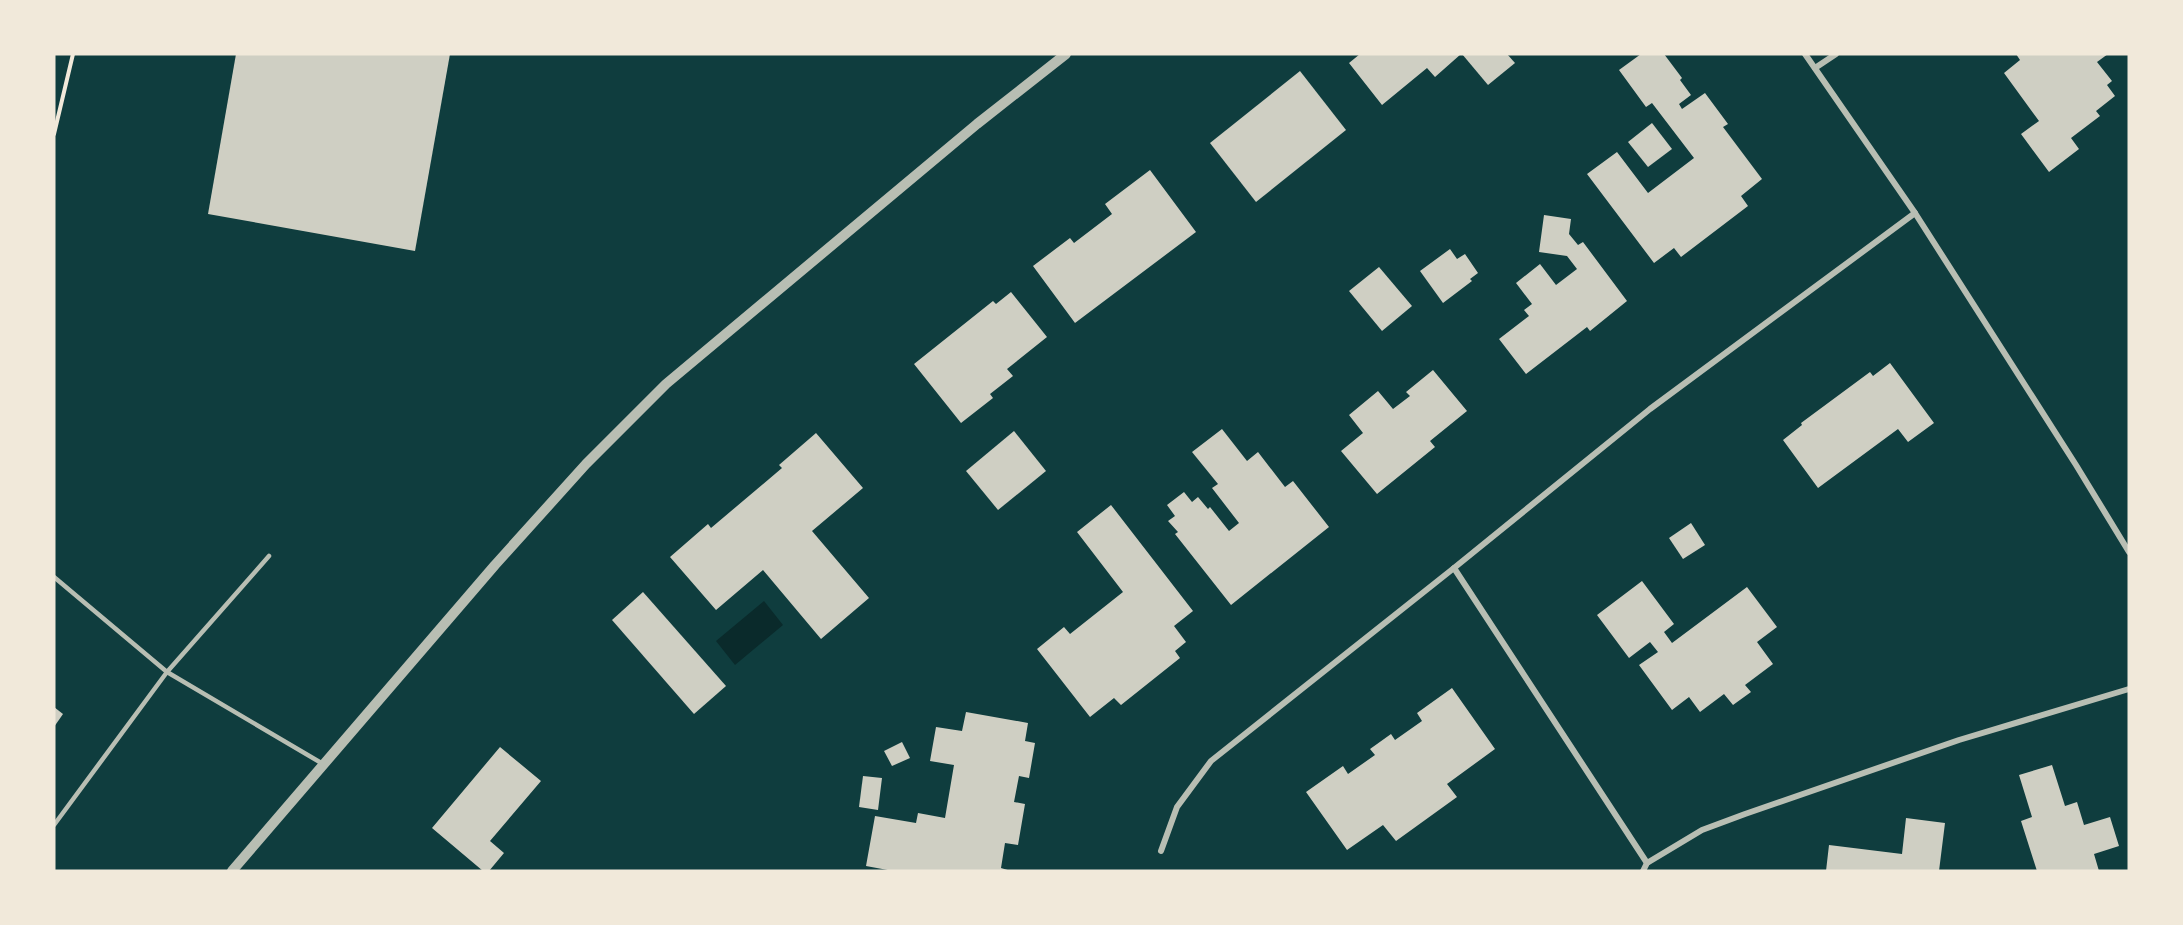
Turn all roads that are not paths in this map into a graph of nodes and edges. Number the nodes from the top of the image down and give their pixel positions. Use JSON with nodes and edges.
{"nodes":[{"id":1,"x":1066,"y":54,"type":"edge"},
{"id":2,"x":1805,"y":54,"type":"edge"},
{"id":3,"x":1836,"y":54,"type":"edge"},
{"id":4,"x":1815,"y":68,"type":"junction"},
{"id":5,"x":1915,"y":213,"type":"junction"},
{"id":6,"x":2129,"y":552,"type":"edge"},
{"id":7,"x":269,"y":556,"type":"dead end"},
{"id":8,"x":1454,"y":568,"type":"junction"},
{"id":9,"x":54,"y":577,"type":"edge"},
{"id":10,"x":167,"y":672,"type":"junction"},
{"id":11,"x":2129,"y":689,"type":"edge"},
{"id":12,"x":323,"y":764,"type":"junction"},
{"id":13,"x":54,"y":825,"type":"edge"},
{"id":14,"x":1161,"y":851,"type":"dead end"},
{"id":15,"x":1647,"y":863,"type":"junction"},
{"id":16,"x":232,"y":871,"type":"edge"},
{"id":17,"x":1643,"y":871,"type":"edge"}],
"edges":[{"from":1,"to":12,"type":"street"},
{"from":2,"to":4,"type":"street"},
{"from":3,"to":4,"type":"street"},
{"from":4,"to":5,"type":"street"},
{"from":5,"to":6,"type":"street"},
{"from":5,"to":8,"type":"street"},
{"from":7,"to":10,"type":"lane"},
{"from":8,"to":14,"type":"street"},
{"from":8,"to":15,"type":"street"},
{"from":9,"to":10,"type":"lane"},
{"from":10,"to":12,"type":"lane"},
{"from":10,"to":13,"type":"lane"},
{"from":11,"to":15,"type":"street"},
{"from":12,"to":16,"type":"street"},
{"from":15,"to":17,"type":"street"}]}
